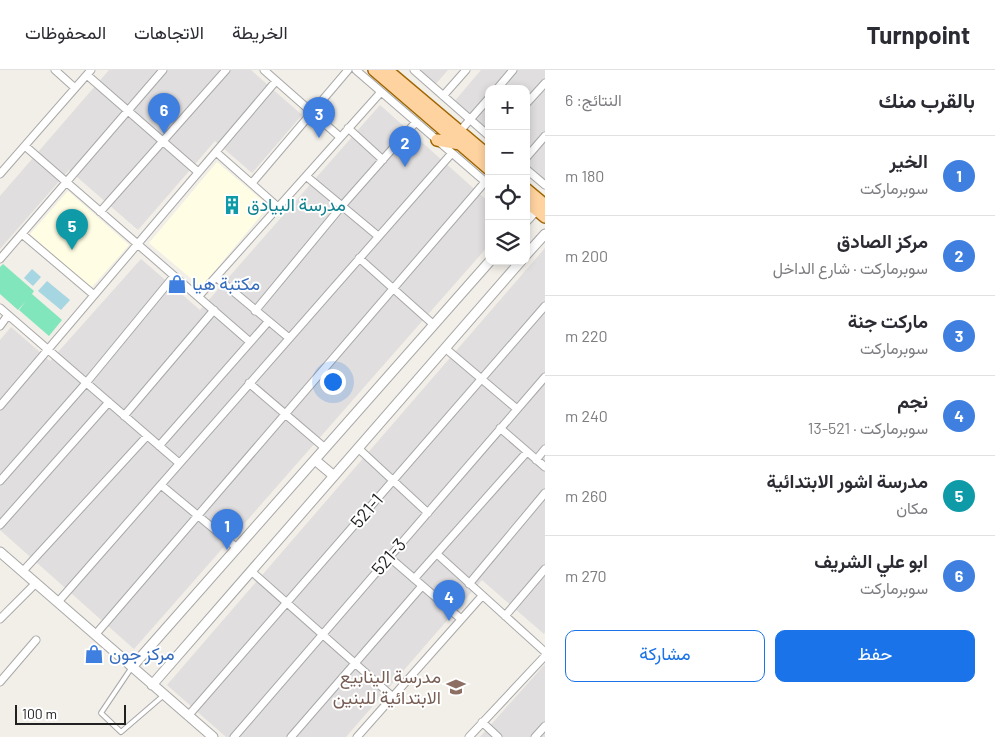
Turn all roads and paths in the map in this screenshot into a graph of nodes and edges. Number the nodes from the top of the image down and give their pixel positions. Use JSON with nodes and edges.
{"nodes":[{"id":1,"x":55,"y":70,"type":"edge"},
{"id":2,"x":163,"y":70,"type":"edge"},
{"id":3,"x":226,"y":70,"type":"edge"},
{"id":4,"x":264,"y":70,"type":"edge"},
{"id":5,"x":348,"y":70,"type":"edge"},
{"id":6,"x":356,"y":70,"type":"edge"},
{"id":7,"x":374,"y":70,"type":"edge"},
{"id":8,"x":387,"y":70,"type":"edge"},
{"id":9,"x":414,"y":70,"type":"edge"},
{"id":10,"x":466,"y":70,"type":"edge"},
{"id":11,"x":513,"y":70,"type":"edge"},
{"id":12,"x":89,"y":72,"type":"edge"},
{"id":13,"x":276,"y":81,"type":"junction"},
{"id":14,"x":545,"y":83,"type":"edge"},
{"id":15,"x":500,"y":85,"type":"edge"},
{"id":16,"x":75,"y":88,"type":"junction"},
{"id":17,"x":381,"y":92,"type":"junction"},
{"id":18,"x":443,"y":96,"type":"junction"},
{"id":19,"x":530,"y":100,"type":"edge"},
{"id":20,"x":485,"y":102,"type":"edge"},
{"id":21,"x":127,"y":110,"type":"junction"},
{"id":22,"x":312,"y":112,"type":"junction"},
{"id":23,"x":470,"y":119,"type":"junction"},
{"id":24,"x":416,"y":122,"type":"junction"},
{"id":25,"x":348,"y":128,"type":"junction"},
{"id":26,"x":460,"y":131,"type":"junction"},
{"id":27,"x":485,"y":132,"type":"edge"},
{"id":28,"x":545,"y":136,"type":"edge"},
{"id":29,"x":340,"y":137,"type":"junction"},
{"id":30,"x":437,"y":140,"type":"junction"},
{"id":31,"x":164,"y":142,"type":"junction"},
{"id":32,"x":461,"y":144,"type":"junction"},
{"id":33,"x":25,"y":146,"type":"junction"},
{"id":34,"x":216,"y":152,"type":"junction"},
{"id":35,"x":452,"y":153,"type":"junction"},
{"id":36,"x":485,"y":153,"type":"edge"},
{"id":37,"x":530,"y":153,"type":"edge"},
{"id":38,"x":383,"y":160,"type":"junction"},
{"id":39,"x":485,"y":165,"type":"edge"},
{"id":40,"x":198,"y":172,"type":"junction"},
{"id":41,"x":530,"y":172,"type":"edge"},
{"id":42,"x":0,"y":174,"type":"edge"},
{"id":43,"x":306,"y":176,"type":"junction"},
{"id":44,"x":67,"y":182,"type":"junction"},
{"id":45,"x":485,"y":182,"type":"edge"},
{"id":46,"x":252,"y":183,"type":"junction"},
{"id":47,"x":545,"y":185,"type":"edge"},
{"id":48,"x":485,"y":186,"type":"edge"},
{"id":49,"x":530,"y":193,"type":"edge"},
{"id":50,"x":542,"y":205,"type":"edge"},
{"id":51,"x":278,"y":206,"type":"junction"},
{"id":52,"x":341,"y":207,"type":"junction"},
{"id":53,"x":100,"y":212,"type":"junction"},
{"id":54,"x":530,"y":216,"type":"edge"},
{"id":55,"x":22,"y":234,"type":"junction"},
{"id":56,"x":545,"y":234,"type":"edge"},
{"id":57,"x":378,"y":236,"type":"junction"},
{"id":58,"x":137,"y":244,"type":"junction"},
{"id":59,"x":530,"y":251,"type":"edge"},
{"id":60,"x":359,"y":258,"type":"junction"},
{"id":61,"x":0,"y":259,"type":"edge"},
{"id":62,"x":486,"y":265,"type":"edge"},
{"id":63,"x":518,"y":265,"type":"edge"},
{"id":64,"x":174,"y":276,"type":"junction"},
{"id":65,"x":216,"y":277,"type":"junction"},
{"id":66,"x":393,"y":288,"type":"junction"},
{"id":67,"x":94,"y":295,"type":"junction"},
{"id":68,"x":198,"y":296,"type":"junction"},
{"id":69,"x":545,"y":306,"type":"edge"},
{"id":70,"x":0,"y":308,"type":"edge"},
{"id":71,"x":214,"y":310,"type":"junction"},
{"id":72,"x":255,"y":311,"type":"junction"},
{"id":73,"x":8,"y":316,"type":"junction"},
{"id":74,"x":268,"y":322,"type":"junction"},
{"id":75,"x":434,"y":325,"type":"junction"},
{"id":76,"x":0,"y":326,"type":"edge"},
{"id":77,"x":289,"y":338,"type":"junction"},
{"id":78,"x":250,"y":342,"type":"junction"},
{"id":79,"x":445,"y":348,"type":"junction"},
{"id":80,"x":48,"y":350,"type":"junction"},
{"id":81,"x":545,"y":376,"type":"edge"},
{"id":82,"x":481,"y":379,"type":"junction"},
{"id":83,"x":86,"y":383,"type":"junction"},
{"id":84,"x":249,"y":383,"type":"junction"},
{"id":85,"x":109,"y":402,"type":"junction"},
{"id":86,"x":0,"y":406,"type":"edge"},
{"id":87,"x":516,"y":410,"type":"junction"},
{"id":88,"x":286,"y":413,"type":"junction"},
{"id":89,"x":124,"y":416,"type":"junction"},
{"id":90,"x":500,"y":428,"type":"junction"},
{"id":91,"x":147,"y":436,"type":"junction"},
{"id":92,"x":159,"y":446,"type":"junction"},
{"id":93,"x":325,"y":448,"type":"junction"},
{"id":94,"x":358,"y":448,"type":"junction"},
{"id":95,"x":545,"y":449,"type":"edge"},
{"id":96,"x":527,"y":452,"type":"junction"},
{"id":97,"x":315,"y":460,"type":"junction"},
{"id":98,"x":536,"y":460,"type":"junction"},
{"id":99,"x":179,"y":463,"type":"junction"},
{"id":100,"x":545,"y":467,"type":"edge"},
{"id":101,"x":334,"y":476,"type":"junction"},
{"id":102,"x":0,"y":481,"type":"edge"},
{"id":103,"x":393,"y":481,"type":"junction"},
{"id":104,"x":161,"y":485,"type":"junction"},
{"id":105,"x":545,"y":494,"type":"edge"},
{"id":106,"x":428,"y":513,"type":"junction"},
{"id":107,"x":197,"y":516,"type":"junction"},
{"id":108,"x":0,"y":525,"type":"edge"},
{"id":109,"x":237,"y":548,"type":"junction"},
{"id":110,"x":0,"y":552,"type":"edge"},
{"id":111,"x":437,"y":554,"type":"junction"},
{"id":112,"x":389,"y":557,"type":"junction"},
{"id":113,"x":545,"y":569,"type":"edge"},
{"id":114,"x":23,"y":571,"type":"junction"},
{"id":115,"x":251,"y":571,"type":"junction"},
{"id":116,"x":414,"y":579,"type":"junction"},
{"id":117,"x":36,"y":583,"type":"junction"},
{"id":118,"x":469,"y":584,"type":"junction"},
{"id":119,"x":422,"y":586,"type":"junction"},
{"id":120,"x":482,"y":596,"type":"junction"},
{"id":121,"x":58,"y":602,"type":"junction"},
{"id":122,"x":287,"y":603,"type":"junction"},
{"id":123,"x":505,"y":616,"type":"junction"},
{"id":124,"x":0,"y":619,"type":"edge"},
{"id":125,"x":461,"y":619,"type":"junction"},
{"id":126,"x":322,"y":634,"type":"junction"},
{"id":127,"x":95,"y":635,"type":"junction"},
{"id":128,"x":36,"y":640,"type":"dead end"},
{"id":129,"x":544,"y":650,"type":"edge"},
{"id":130,"x":355,"y":663,"type":"junction"},
{"id":131,"x":132,"y":667,"type":"junction"},
{"id":132,"x":0,"y":682,"type":"edge"},
{"id":133,"x":152,"y":684,"type":"junction"},
{"id":134,"x":164,"y":695,"type":"junction"},
{"id":135,"x":392,"y":697,"type":"junction"},
{"id":136,"x":188,"y":716,"type":"junction"},
{"id":137,"x":482,"y":722,"type":"junction"},
{"id":138,"x":545,"y":726,"type":"edge"},
{"id":139,"x":213,"y":737,"type":"edge"},
{"id":140,"x":234,"y":737,"type":"edge"},
{"id":141,"x":291,"y":737,"type":"edge"},
{"id":142,"x":357,"y":737,"type":"edge"},
{"id":143,"x":469,"y":737,"type":"edge"},
{"id":144,"x":498,"y":737,"type":"edge"},
{"id":145,"x":535,"y":737,"type":"edge"}],
"edges":[{"from":1,"to":16,"type":"street"},
{"from":2,"to":21,"type":"street"},
{"from":3,"to":31,"type":"street"},
{"from":4,"to":13,"type":"street"},
{"from":5,"to":22,"type":"street"},
{"from":6,"to":17,"type":"street"},
{"from":7,"to":32,"type":"main road"},
{"from":8,"to":26,"type":"main road"},
{"from":9,"to":18,"type":"street"},
{"from":10,"to":18,"type":"street"},
{"from":11,"to":15,"type":"street"},
{"from":12,"to":16,"type":"street"},
{"from":12,"to":21,"type":"street"},
{"from":13,"to":22,"type":"street"},
{"from":13,"to":34,"type":"street"},
{"from":14,"to":19,"type":"street"},
{"from":16,"to":33,"type":"street"},
{"from":17,"to":24,"type":"street"},
{"from":17,"to":25,"type":"street"},
{"from":18,"to":23,"type":"street"},
{"from":20,"to":23,"type":"street"},
{"from":21,"to":31,"type":"street"},
{"from":21,"to":44,"type":"street"},
{"from":22,"to":29,"type":"street"},
{"from":22,"to":46,"type":"street"},
{"from":23,"to":26,"type":"street"},
{"from":23,"to":27,"type":"street"},
{"from":24,"to":30,"type":"street"},
{"from":24,"to":38,"type":"street"},
{"from":25,"to":29,"type":"street"},
{"from":25,"to":38,"type":"street"},
{"from":26,"to":36,"type":"main road"},
{"from":28,"to":37,"type":"street"},
{"from":29,"to":43,"type":"street"},
{"from":30,"to":32,"type":"main road"},
{"from":30,"to":35,"type":"street"},
{"from":31,"to":40,"type":"street"},
{"from":31,"to":53,"type":"street"},
{"from":32,"to":39,"type":"main road"},
{"from":33,"to":42,"type":"street"},
{"from":33,"to":44,"type":"street"},
{"from":34,"to":40,"type":"street"},
{"from":34,"to":46,"type":"street"},
{"from":35,"to":45,"type":"street"},
{"from":35,"to":57,"type":"street"},
{"from":38,"to":52,"type":"street"},
{"from":40,"to":58,"type":"street"},
{"from":41,"to":47,"type":"street"},
{"from":43,"to":51,"type":"street"},
{"from":43,"to":52,"type":"street"},
{"from":44,"to":53,"type":"street"},
{"from":44,"to":55,"type":"street"},
{"from":46,"to":51,"type":"street"},
{"from":48,"to":66,"type":"street"},
{"from":49,"to":50,"type":"main road"},
{"from":50,"to":54,"type":"street"},
{"from":51,"to":65,"type":"street"},
{"from":52,"to":57,"type":"street"},
{"from":52,"to":72,"type":"street"},
{"from":53,"to":58,"type":"street"},
{"from":55,"to":61,"type":"street"},
{"from":55,"to":67,"type":"street"},
{"from":56,"to":59,"type":"street"},
{"from":57,"to":60,"type":"street"},
{"from":58,"to":64,"type":"street"},
{"from":58,"to":67,"type":"street"},
{"from":60,"to":66,"type":"street"},
{"from":60,"to":77,"type":"street"},
{"from":62,"to":75,"type":"street"},
{"from":63,"to":79,"type":"street"},
{"from":64,"to":68,"type":"street"},
{"from":64,"to":83,"type":"street"},
{"from":65,"to":68,"type":"street"},
{"from":65,"to":72,"type":"street"},
{"from":66,"to":75,"type":"street"},
{"from":66,"to":88,"type":"street"},
{"from":67,"to":80,"type":"street"},
{"from":68,"to":71,"type":"street"},
{"from":69,"to":82,"type":"street","name":"521-1"},
{"from":70,"to":73,"type":"street"},
{"from":71,"to":78,"type":"street"},
{"from":71,"to":89,"type":"street"},
{"from":72,"to":74,"type":"street"},
{"from":73,"to":76,"type":"street"},
{"from":73,"to":80,"type":"street"},
{"from":74,"to":77,"type":"street"},
{"from":74,"to":78,"type":"street"},
{"from":75,"to":93,"type":"street"},
{"from":77,"to":84,"type":"street"},
{"from":78,"to":92,"type":"street"},
{"from":79,"to":82,"type":"street"},
{"from":79,"to":94,"type":"street"},
{"from":80,"to":83,"type":"street"},
{"from":80,"to":86,"type":"street"},
{"from":81,"to":87,"type":"street","name":"521-3"},
{"from":82,"to":87,"type":"street"},
{"from":82,"to":103,"type":"street","name":"521-1"},
{"from":83,"to":85,"type":"street"},
{"from":83,"to":102,"type":"street"},
{"from":84,"to":88,"type":"street"},
{"from":84,"to":99,"type":"street"},
{"from":85,"to":89,"type":"street"},
{"from":85,"to":108,"type":"street"},
{"from":87,"to":90,"type":"street","name":"521-3"},
{"from":88,"to":93,"type":"street"},
{"from":88,"to":107,"type":"street"},
{"from":89,"to":91,"type":"street"},
{"from":90,"to":96,"type":"street"},
{"from":90,"to":106,"type":"street","name":"521-3"},
{"from":91,"to":92,"type":"street"},
{"from":91,"to":114,"type":"street"},
{"from":92,"to":99,"type":"street"},
{"from":93,"to":97,"type":"street"},
{"from":94,"to":101,"type":"street"},
{"from":94,"to":103,"type":"street"},
{"from":95,"to":98,"type":"street"},
{"from":96,"to":98,"type":"street"},
{"from":96,"to":111,"type":"street"},
{"from":97,"to":101,"type":"street"},
{"from":97,"to":109,"type":"street"},
{"from":98,"to":100,"type":"street"},
{"from":99,"to":104,"type":"street"},
{"from":101,"to":115,"type":"street"},
{"from":103,"to":106,"type":"street"},
{"from":103,"to":122,"type":"street","name":"521-1"},
{"from":104,"to":107,"type":"street"},
{"from":104,"to":121,"type":"street"},
{"from":105,"to":118,"type":"street"},
{"from":106,"to":112,"type":"street","name":"521-3"},
{"from":107,"to":109,"type":"street"},
{"from":107,"to":127,"type":"street"},
{"from":109,"to":131,"type":"street"},
{"from":110,"to":114,"type":"street"},
{"from":111,"to":116,"type":"street"},
{"from":111,"to":118,"type":"street"},
{"from":112,"to":116,"type":"street"},
{"from":112,"to":126,"type":"street","name":"521-3"},
{"from":113,"to":123,"type":"street"},
{"from":114,"to":117,"type":"street"},
{"from":115,"to":122,"type":"street"},
{"from":115,"to":133,"type":"street"},
{"from":116,"to":119,"type":"street"},
{"from":117,"to":121,"type":"street"},
{"from":117,"to":124,"type":"street"},
{"from":118,"to":120,"type":"street"},
{"from":119,"to":125,"type":"street"},
{"from":119,"to":130,"type":"street"},
{"from":120,"to":123,"type":"street"},
{"from":120,"to":125,"type":"street"},
{"from":121,"to":127,"type":"street"},
{"from":122,"to":126,"type":"street"},
{"from":122,"to":136,"type":"street","name":"521-1"},
{"from":123,"to":129,"type":"street"},
{"from":125,"to":135,"type":"street"},
{"from":126,"to":130,"type":"street"},
{"from":126,"to":140,"type":"street","name":"521-3"},
{"from":127,"to":131,"type":"street"},
{"from":128,"to":132,"type":"street"},
{"from":129,"to":137,"type":"street"},
{"from":130,"to":135,"type":"street"},
{"from":130,"to":141,"type":"street"},
{"from":131,"to":133,"type":"street"},
{"from":131,"to":134,"type":"lane"},
{"from":133,"to":134,"type":"street"},
{"from":134,"to":136,"type":"street"},
{"from":135,"to":142,"type":"street"},
{"from":136,"to":139,"type":"street"},
{"from":137,"to":143,"type":"street"},
{"from":137,"to":144,"type":"street"},
{"from":138,"to":145,"type":"street"}]}
